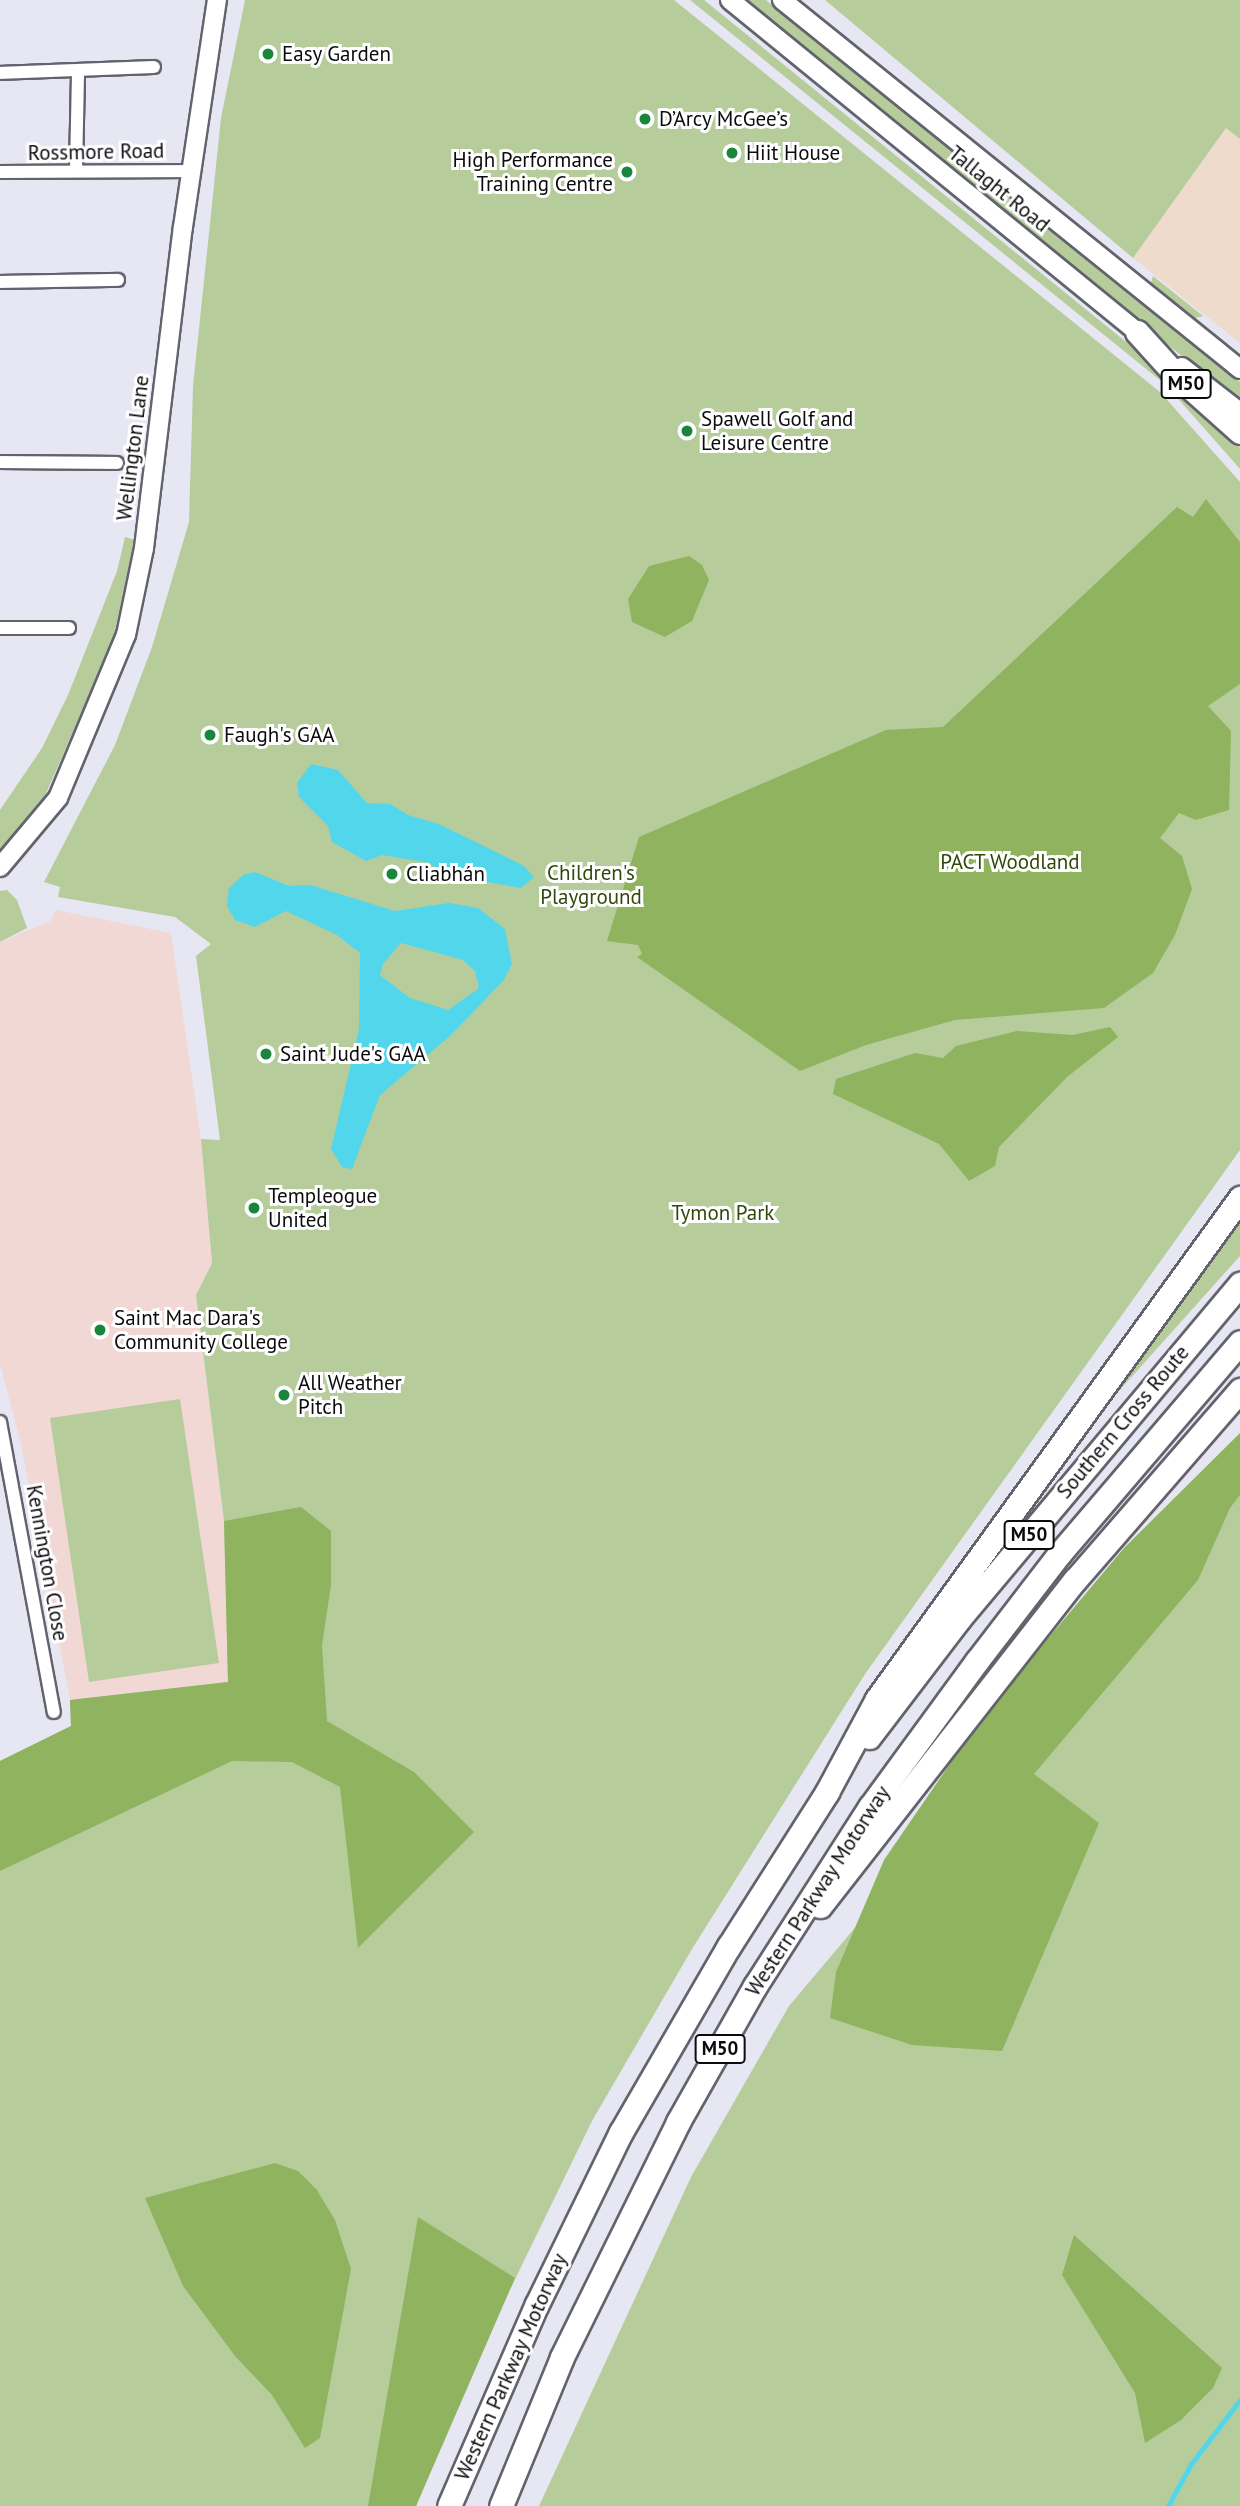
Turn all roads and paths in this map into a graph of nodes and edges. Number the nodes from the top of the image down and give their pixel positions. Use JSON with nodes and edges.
{"nodes":[{"id":1,"x":217,"y":0,"type":"edge"},
{"id":2,"x":730,"y":0,"type":"edge"},
{"id":3,"x":782,"y":0,"type":"edge"},
{"id":4,"x":154,"y":67,"type":"dead end"},
{"id":5,"x":0,"y":73,"type":"edge"},
{"id":6,"x":78,"y":73,"type":"junction"},
{"id":7,"x":76,"y":170,"type":"junction"},
{"id":8,"x":191,"y":171,"type":"junction"},
{"id":9,"x":0,"y":172,"type":"edge"},
{"id":10,"x":118,"y":280,"type":"dead end"},
{"id":11,"x":0,"y":282,"type":"edge"},
{"id":12,"x":1137,"y":332,"type":"junction"},
{"id":13,"x":1240,"y":369,"type":"edge"},
{"id":14,"x":1240,"y":412,"type":"edge"},
{"id":15,"x":1240,"y":432,"type":"edge"},
{"id":16,"x":0,"y":462,"type":"edge"},
{"id":17,"x":117,"y":463,"type":"dead end"},
{"id":18,"x":0,"y":628,"type":"edge"},
{"id":19,"x":69,"y":628,"type":"dead end"},
{"id":20,"x":0,"y":867,"type":"edge"},
{"id":21,"x":1240,"y":1198,"type":"edge"},
{"id":22,"x":1240,"y":1284,"type":"edge"},
{"id":23,"x":1240,"y":1342,"type":"edge"},
{"id":24,"x":1240,"y":1374,"type":"edge"},
{"id":25,"x":1240,"y":1390,"type":"edge"},
{"id":26,"x":0,"y":1422,"type":"edge"},
{"id":27,"x":6,"y":1480,"type":"edge"},
{"id":28,"x":1003,"y":1628,"type":"junction"},
{"id":29,"x":54,"y":1712,"type":"dead end"},
{"id":30,"x":827,"y":1793,"type":"junction"},
{"id":31,"x":755,"y":1986,"type":"junction"},
{"id":32,"x":449,"y":2506,"type":"edge"},
{"id":33,"x":501,"y":2506,"type":"edge"}],
"edges":[{"from":1,"to":8,"type":"main road","name":"Wellington Lane"},
{"from":2,"to":12,"type":"main road","name":"Tallaght Road"},
{"from":3,"to":13,"type":"main road","name":"Tallaght Road"},
{"from":4,"to":6,"type":"street"},
{"from":5,"to":6,"type":"street"},
{"from":6,"to":7,"type":"street"},
{"from":7,"to":8,"type":"street","name":"Rossmore Road"},
{"from":7,"to":9,"type":"street","name":"Rossmore Road"},
{"from":8,"to":20,"type":"main road","name":"Wellington Lane"},
{"from":10,"to":11,"type":"street"},
{"from":12,"to":14,"type":"main road","name":"Tallaght Road"},
{"from":12,"to":15,"type":"highway","number":"M50"},
{"from":16,"to":17,"type":"street"},
{"from":18,"to":19,"type":"street"},
{"from":21,"to":30,"type":"highway","number":"M50"},
{"from":22,"to":30,"type":"highway","name":"Southern Cross Route","number":"M50"},
{"from":23,"to":28,"type":"highway","name":"Western Parkway Motorway","number":"M50"},
{"from":24,"to":28,"type":"highway","number":"M50"},
{"from":25,"to":31,"type":"highway","number":"M50"},
{"from":26,"to":27,"type":"street","name":"Kennington Close"},
{"from":27,"to":29,"type":"street","name":"Kennington Close"},
{"from":28,"to":31,"type":"highway","name":"Western Parkway Motorway","number":"M50"},
{"from":30,"to":32,"type":"highway","name":"Western Parkway Motorway","number":"M50"},
{"from":31,"to":33,"type":"highway","name":"Western Parkway Motorway","number":"M50"}]}
